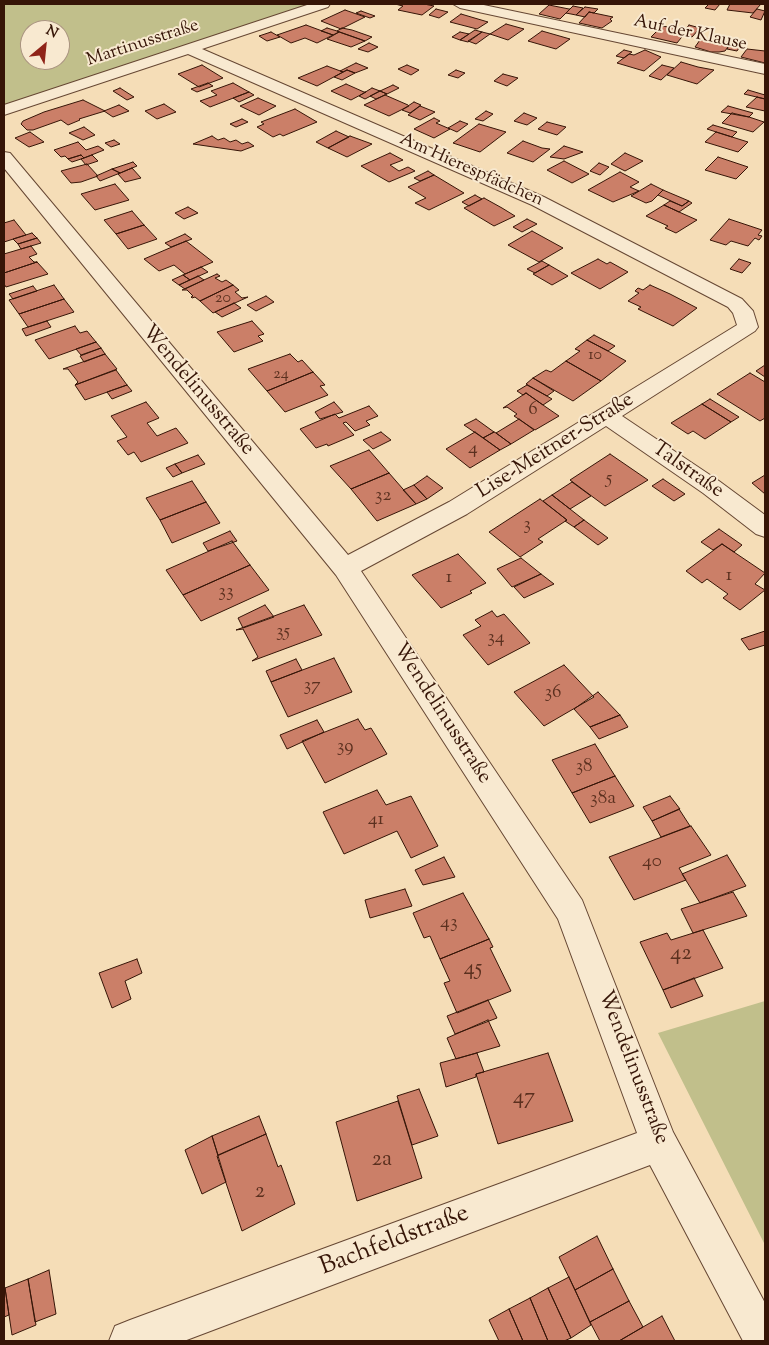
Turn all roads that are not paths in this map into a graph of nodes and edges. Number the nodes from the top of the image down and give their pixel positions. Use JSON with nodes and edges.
{"nodes":[{"id":1,"x":323,"y":4,"type":"edge"},
{"id":2,"x":460,"y":4,"type":"edge"},
{"id":3,"x":189,"y":48,"type":"junction"},
{"id":4,"x":765,"y":69,"type":"edge"},
{"id":5,"x":4,"y":110,"type":"edge"},
{"id":6,"x":4,"y":157,"type":"edge"},
{"id":7,"x":744,"y":311,"type":"joint"},
{"id":8,"x":607,"y":416,"type":"junction"},
{"id":9,"x":765,"y":528,"type":"edge"},
{"id":10,"x":345,"y":568,"type":"junction"},
{"id":11,"x":659,"y":1143,"type":"junction"},
{"id":12,"x":759,"y":1317,"type":"edge"},
{"id":13,"x":130,"y":1341,"type":"edge"}],
"edges":[{"from":1,"to":3,"type":"street","name":"Martinusstraße"},
{"from":2,"to":4,"type":"street","name":"Auf der Klause"},
{"from":3,"to":5,"type":"street","name":"Martinusstraße"},
{"from":3,"to":7,"type":"street","name":"Am Hierespfädchen"},
{"from":6,"to":10,"type":"street","name":"Wendelinusstraße"},
{"from":7,"to":8,"type":"street","name":"Lise-Meitner-Straße"},
{"from":8,"to":9,"type":"street","name":"Talstraße"},
{"from":8,"to":10,"type":"street","name":"Lise-Meitner-Straße"},
{"from":10,"to":11,"type":"street","name":"Wendelinusstraße"},
{"from":11,"to":12,"type":"street","name":"Wendelinusstraße"},
{"from":11,"to":13,"type":"street","name":"Bachfeldstraße"}]}
